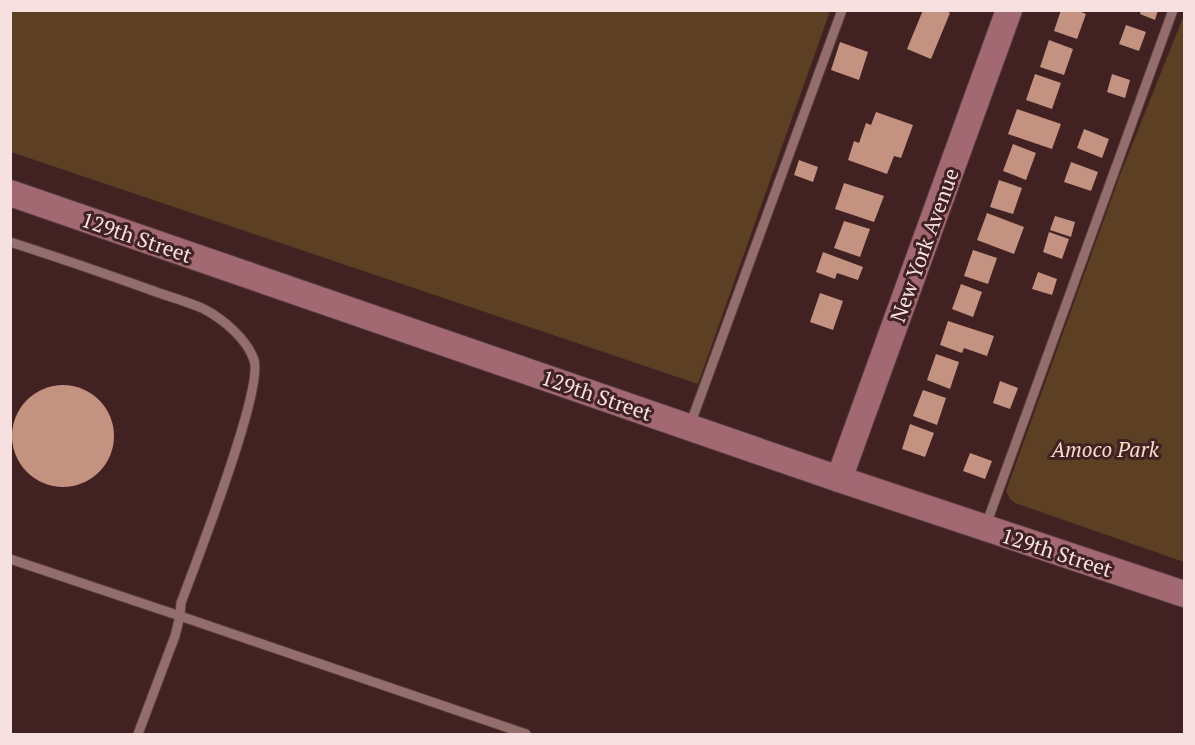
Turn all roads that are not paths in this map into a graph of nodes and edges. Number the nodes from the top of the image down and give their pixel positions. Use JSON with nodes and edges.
{"nodes":[{"id":1,"x":842,"y":10,"type":"edge"},
{"id":2,"x":1009,"y":10,"type":"edge"},
{"id":3,"x":1173,"y":10,"type":"edge"},
{"id":4,"x":10,"y":193,"type":"edge"},
{"id":5,"x":10,"y":242,"type":"edge"},
{"id":6,"x":689,"y":427,"type":"junction"},
{"id":7,"x":839,"y":479,"type":"junction"},
{"id":8,"x":985,"y":528,"type":"junction"},
{"id":9,"x":10,"y":559,"type":"edge"},
{"id":10,"x":1185,"y":594,"type":"edge"},
{"id":11,"x":180,"y":616,"type":"junction"},
{"id":12,"x":138,"y":735,"type":"edge"},
{"id":13,"x":526,"y":735,"type":"edge"}],
"edges":[{"from":1,"to":6,"type":"lane"},
{"from":2,"to":7,"type":"main road","name":"New York Avenue"},
{"from":3,"to":8,"type":"lane"},
{"from":4,"to":6,"type":"main road","name":"129th Street"},
{"from":5,"to":11,"type":"lane"},
{"from":6,"to":7,"type":"main road","name":"129th Street"},
{"from":7,"to":8,"type":"main road","name":"129th Street"},
{"from":8,"to":10,"type":"main road","name":"129th Street"},
{"from":9,"to":11,"type":"lane"},
{"from":11,"to":12,"type":"lane"},
{"from":11,"to":13,"type":"lane"}]}
